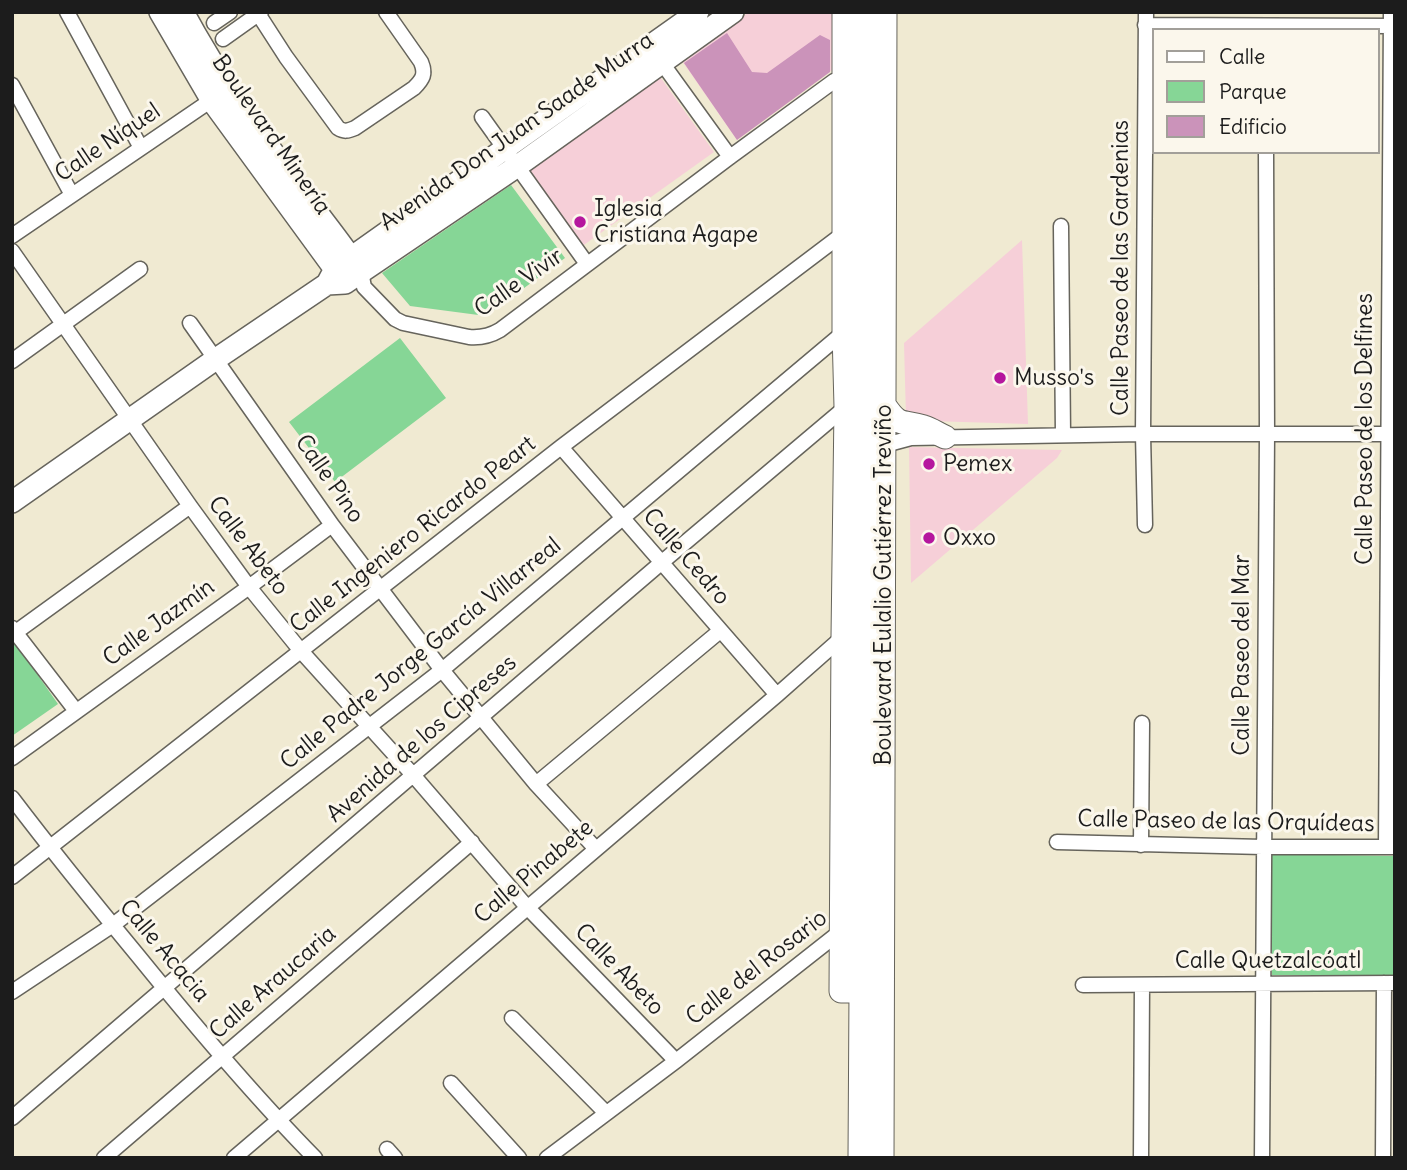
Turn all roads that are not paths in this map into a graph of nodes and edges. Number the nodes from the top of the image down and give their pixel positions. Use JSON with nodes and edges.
{"nodes":[{"id":1,"x":67,"y":12,"type":"edge"},
{"id":2,"x":160,"y":12,"type":"edge"},
{"id":3,"x":183,"y":12,"type":"edge"},
{"id":4,"x":230,"y":12,"type":"edge"},
{"id":5,"x":386,"y":12,"type":"edge"},
{"id":6,"x":698,"y":12,"type":"edge"},
{"id":7,"x":733,"y":12,"type":"edge"},
{"id":8,"x":844,"y":12,"type":"edge"},
{"id":9,"x":864,"y":12,"type":"edge"},
{"id":10,"x":886,"y":12,"type":"edge"},
{"id":11,"x":259,"y":13,"type":"edge"},
{"id":12,"x":1145,"y":19,"type":"edge"},
{"id":13,"x":1392,"y":22,"type":"edge"},
{"id":14,"x":214,"y":23,"type":"dead end"},
{"id":15,"x":1266,"y":23,"type":"edge"},
{"id":16,"x":223,"y":39,"type":"dead end"},
{"id":17,"x":657,"y":54,"type":"junction"},
{"id":18,"x":853,"y":76,"type":"junction"},
{"id":19,"x":12,"y":85,"type":"edge"},
{"id":20,"x":229,"y":88,"type":"junction"},
{"id":21,"x":212,"y":101,"type":"junction"},
{"id":22,"x":482,"y":117,"type":"dead end"},
{"id":23,"x":141,"y":148,"type":"junction"},
{"id":24,"x":1266,"y":154,"type":"edge"},
{"id":25,"x":730,"y":157,"type":"junction"},
{"id":26,"x":510,"y":159,"type":"junction"},
{"id":27,"x":72,"y":195,"type":"junction"},
{"id":28,"x":1061,"y":226,"type":"dead end"},
{"id":29,"x":844,"y":233,"type":"junction"},
{"id":30,"x":12,"y":236,"type":"edge"},
{"id":31,"x":12,"y":251,"type":"edge"},
{"id":32,"x":587,"y":264,"type":"junction"},
{"id":33,"x":140,"y":269,"type":"dead end"},
{"id":34,"x":347,"y":276,"type":"junction"},
{"id":35,"x":190,"y":323,"type":"dead end"},
{"id":36,"x":63,"y":326,"type":"junction"},
{"id":37,"x":844,"y":332,"type":"junction"},
{"id":38,"x":216,"y":359,"type":"junction"},
{"id":39,"x":12,"y":361,"type":"edge"},
{"id":40,"x":865,"y":403,"type":"junction"},
{"id":41,"x":130,"y":419,"type":"junction"},
{"id":42,"x":1143,"y":434,"type":"junction"},
{"id":43,"x":1266,"y":434,"type":"junction"},
{"id":44,"x":1391,"y":434,"type":"edge"},
{"id":45,"x":1063,"y":435,"type":"junction"},
{"id":46,"x":945,"y":437,"type":"junction"},
{"id":47,"x":885,"y":445,"type":"junction"},
{"id":48,"x":561,"y":447,"type":"junction"},
{"id":49,"x":864,"y":491,"type":"junction"},
{"id":50,"x":12,"y":502,"type":"edge"},
{"id":51,"x":190,"y":506,"type":"junction"},
{"id":52,"x":623,"y":518,"type":"junction"},
{"id":53,"x":332,"y":525,"type":"junction"},
{"id":54,"x":1145,"y":525,"type":"dead end"},
{"id":55,"x":661,"y":563,"type":"junction"},
{"id":56,"x":249,"y":587,"type":"junction"},
{"id":57,"x":380,"y":588,"type":"junction"},
{"id":58,"x":863,"y":619,"type":"junction"},
{"id":59,"x":14,"y":630,"type":"edge"},
{"id":60,"x":720,"y":631,"type":"junction"},
{"id":61,"x":843,"y":637,"type":"junction"},
{"id":62,"x":301,"y":651,"type":"junction"},
{"id":63,"x":442,"y":670,"type":"junction"},
{"id":64,"x":777,"y":695,"type":"junction"},
{"id":65,"x":76,"y":711,"type":"junction"},
{"id":66,"x":480,"y":718,"type":"junction"},
{"id":67,"x":1142,"y":723,"type":"dead end"},
{"id":68,"x":370,"y":727,"type":"junction"},
{"id":69,"x":12,"y":758,"type":"edge"},
{"id":70,"x":414,"y":776,"type":"junction"},
{"id":71,"x":536,"y":784,"type":"junction"},
{"id":72,"x":12,"y":798,"type":"edge"},
{"id":73,"x":472,"y":842,"type":"junction"},
{"id":74,"x":1057,"y":842,"type":"dead end"},
{"id":75,"x":1141,"y":845,"type":"junction"},
{"id":76,"x":1263,"y":847,"type":"junction"},
{"id":77,"x":1390,"y":847,"type":"edge"},
{"id":78,"x":50,"y":848,"type":"junction"},
{"id":79,"x":596,"y":849,"type":"junction"},
{"id":80,"x":12,"y":877,"type":"edge"},
{"id":81,"x":527,"y":907,"type":"junction"},
{"id":82,"x":862,"y":916,"type":"junction"},
{"id":83,"x":113,"y":925,"type":"junction"},
{"id":84,"x":842,"y":930,"type":"junction"},
{"id":85,"x":1389,"y":983,"type":"edge"},
{"id":86,"x":1262,"y":984,"type":"junction"},
{"id":87,"x":1083,"y":985,"type":"dead end"},
{"id":88,"x":1142,"y":985,"type":"junction"},
{"id":89,"x":165,"y":989,"type":"junction"},
{"id":90,"x":859,"y":991,"type":"junction"},
{"id":91,"x":12,"y":992,"type":"edge"},
{"id":92,"x":512,"y":1018,"type":"dead end"},
{"id":93,"x":223,"y":1056,"type":"junction"},
{"id":94,"x":676,"y":1060,"type":"junction"},
{"id":95,"x":452,"y":1083,"type":"dead end"},
{"id":96,"x":606,"y":1113,"type":"junction"},
{"id":97,"x":12,"y":1118,"type":"edge"},
{"id":98,"x":278,"y":1120,"type":"junction"},
{"id":99,"x":104,"y":1158,"type":"edge"},
{"id":100,"x":234,"y":1158,"type":"edge"},
{"id":101,"x":315,"y":1158,"type":"edge"},
{"id":102,"x":519,"y":1158,"type":"edge"},
{"id":103,"x":547,"y":1158,"type":"edge"},
{"id":104,"x":860,"y":1158,"type":"edge"},
{"id":105,"x":882,"y":1158,"type":"edge"},
{"id":106,"x":1141,"y":1158,"type":"edge"},
{"id":107,"x":1262,"y":1158,"type":"edge"},
{"id":108,"x":1383,"y":1158,"type":"edge"}],
"edges":[{"from":1,"to":23,"type":"street"},
{"from":2,"to":21,"type":"street","name":"Boulevard Minería"},
{"from":3,"to":20,"type":"street","name":"Boulevard Minería"},
{"from":4,"to":14,"type":"street"},
{"from":5,"to":11,"type":"street"},
{"from":6,"to":17,"type":"street","name":"Avenida Don Juan Saade Murra"},
{"from":7,"to":17,"type":"street","name":"Avenida Don Juan Saade Murra"},
{"from":8,"to":18,"type":"main road","name":"Boulevard Eulalio Gutiérrez Treviño"},
{"from":9,"to":18,"type":"main road","name":"Boulevard Eulalio Gutiérrez Treviño"},
{"from":10,"to":40,"type":"main road","name":"Boulevard Eulalio Gutiérrez Treviño"},
{"from":11,"to":16,"type":"street"},
{"from":12,"to":15,"type":"street"},
{"from":12,"to":42,"type":"street","name":"Calle Paseo de las Gardenias"},
{"from":13,"to":15,"type":"street"},
{"from":13,"to":44,"type":"street","name":"Calle Paseo de los Delfines"},
{"from":17,"to":25,"type":"street"},
{"from":17,"to":26,"type":"street","name":"Avenida Don Juan Saade Murra"},
{"from":18,"to":25,"type":"street","name":"Calle Vivir"},
{"from":18,"to":29,"type":"main road","name":"Boulevard Eulalio Gutiérrez Treviño"},
{"from":18,"to":40,"type":"main road","name":"Boulevard Eulalio Gutiérrez Treviño"},
{"from":19,"to":27,"type":"street"},
{"from":20,"to":21,"type":"street","name":"Calle Níquel"},
{"from":20,"to":34,"type":"street","name":"Boulevard Minería"},
{"from":21,"to":23,"type":"street","name":"Calle Níquel"},
{"from":21,"to":34,"type":"street","name":"Boulevard Minería"},
{"from":22,"to":26,"type":"street"},
{"from":23,"to":27,"type":"street","name":"Calle Níquel"},
{"from":24,"to":43,"type":"street","name":"Calle Paseo del Mar"},
{"from":25,"to":32,"type":"street","name":"Calle Vivir"},
{"from":26,"to":32,"type":"street"},
{"from":26,"to":34,"type":"street","name":"Avenida Don Juan Saade Murra"},
{"from":27,"to":30,"type":"street","name":"Calle Níquel"},
{"from":28,"to":45,"type":"street"},
{"from":29,"to":37,"type":"main road","name":"Boulevard Eulalio Gutiérrez Treviño"},
{"from":29,"to":48,"type":"street","name":"Calle Ingeniero Ricardo Peart"},
{"from":31,"to":36,"type":"street","name":"Calle Abeto"},
{"from":32,"to":34,"type":"street","name":"Calle Vivir"},
{"from":33,"to":36,"type":"street"},
{"from":34,"to":38,"type":"street","name":"Avenida Don Juan Saade Murra"},
{"from":35,"to":38,"type":"street","name":"Calle Pino"},
{"from":36,"to":39,"type":"street"},
{"from":36,"to":41,"type":"street","name":"Calle Abeto"},
{"from":37,"to":40,"type":"main road","name":"Boulevard Eulalio Gutiérrez Treviño"},
{"from":37,"to":52,"type":"street","name":"Calle Padre Jorge García Villarreal"},
{"from":38,"to":41,"type":"street","name":"Avenida Don Juan Saade Murra"},
{"from":38,"to":53,"type":"street","name":"Calle Pino"},
{"from":40,"to":46,"type":"main road"},
{"from":40,"to":47,"type":"main road","name":"Boulevard Eulalio Gutiérrez Treviño"},
{"from":40,"to":49,"type":"main road","name":"Boulevard Eulalio Gutiérrez Treviño"},
{"from":40,"to":55,"type":"street","name":"Avenida de los Cipreses"},
{"from":40,"to":61,"type":"main road","name":"Boulevard Eulalio Gutiérrez Treviño"},
{"from":41,"to":50,"type":"street","name":"Avenida Don Juan Saade Murra"},
{"from":41,"to":51,"type":"street","name":"Calle Abeto"},
{"from":42,"to":43,"type":"street"},
{"from":42,"to":45,"type":"street"},
{"from":42,"to":54,"type":"street","name":"Calle Paseo de las Gardenias"},
{"from":43,"to":44,"type":"street"},
{"from":43,"to":76,"type":"street","name":"Calle Paseo del Mar"},
{"from":44,"to":77,"type":"street","name":"Calle Paseo de los Delfines"},
{"from":45,"to":46,"type":"street"},
{"from":46,"to":47,"type":"street"},
{"from":47,"to":49,"type":"main road"},
{"from":47,"to":105,"type":"main road","name":"Boulevard Eulalio Gutiérrez Treviño"},
{"from":48,"to":52,"type":"street","name":"Calle Cedro"},
{"from":48,"to":57,"type":"street","name":"Calle Ingeniero Ricardo Peart"},
{"from":49,"to":58,"type":"main road","name":"Boulevard Eulalio Gutiérrez Treviño"},
{"from":51,"to":56,"type":"street","name":"Calle Abeto"},
{"from":51,"to":59,"type":"street"},
{"from":52,"to":55,"type":"street","name":"Calle Cedro"},
{"from":52,"to":63,"type":"street","name":"Calle Padre Jorge García Villarreal"},
{"from":53,"to":56,"type":"street","name":"Calle Jazmín"},
{"from":53,"to":57,"type":"street","name":"Calle Pino"},
{"from":55,"to":60,"type":"street","name":"Calle Cedro"},
{"from":55,"to":66,"type":"street","name":"Avenida de los Cipreses"},
{"from":56,"to":62,"type":"street","name":"Calle Abeto"},
{"from":56,"to":65,"type":"street","name":"Calle Jazmín"},
{"from":57,"to":62,"type":"street","name":"Calle Ingeniero Ricardo Peart"},
{"from":57,"to":63,"type":"street","name":"Calle Pino"},
{"from":58,"to":61,"type":"street","name":"Calle Pinabete"},
{"from":58,"to":82,"type":"main road","name":"Boulevard Eulalio Gutiérrez Treviño"},
{"from":59,"to":65,"type":"street"},
{"from":60,"to":64,"type":"street","name":"Calle Cedro"},
{"from":60,"to":71,"type":"street"},
{"from":61,"to":64,"type":"street","name":"Calle Pinabete"},
{"from":61,"to":84,"type":"main road","name":"Boulevard Eulalio Gutiérrez Treviño"},
{"from":62,"to":68,"type":"street","name":"Calle Abeto"},
{"from":62,"to":78,"type":"street","name":"Calle Ingeniero Ricardo Peart"},
{"from":63,"to":66,"type":"street","name":"Calle Pino"},
{"from":63,"to":68,"type":"street","name":"Calle Padre Jorge García Villarreal"},
{"from":64,"to":79,"type":"street","name":"Calle Pinabete"},
{"from":65,"to":69,"type":"street","name":"Calle Jazmín"},
{"from":66,"to":70,"type":"street","name":"Avenida de los Cipreses"},
{"from":66,"to":71,"type":"street","name":"Calle Pino"},
{"from":67,"to":75,"type":"street"},
{"from":68,"to":70,"type":"street","name":"Calle Abeto"},
{"from":68,"to":83,"type":"street","name":"Calle Padre Jorge García Villarreal"},
{"from":70,"to":73,"type":"street","name":"Calle Abeto"},
{"from":70,"to":89,"type":"street","name":"Avenida de los Cipreses"},
{"from":71,"to":79,"type":"street","name":"Calle Pino"},
{"from":72,"to":78,"type":"street","name":"Calle Acacia"},
{"from":73,"to":81,"type":"street","name":"Calle Abeto"},
{"from":73,"to":93,"type":"street","name":"Calle Araucaria"},
{"from":74,"to":75,"type":"street","name":"Calle Paseo de las Orquídeas"},
{"from":75,"to":76,"type":"street","name":"Calle Paseo de las Orquídeas"},
{"from":76,"to":77,"type":"street","name":"Calle Paseo de las Orquídeas"},
{"from":76,"to":86,"type":"street","name":"Calle Paseo del Mar"},
{"from":78,"to":80,"type":"street","name":"Calle Ingeniero Ricardo Peart"},
{"from":78,"to":83,"type":"street","name":"Calle Acacia"},
{"from":79,"to":81,"type":"street","name":"Calle Pinabete"},
{"from":81,"to":94,"type":"street","name":"Calle Abeto"},
{"from":81,"to":98,"type":"street","name":"Calle Pinabete"},
{"from":82,"to":84,"type":"street","name":"Calle del Rosario"},
{"from":82,"to":90,"type":"main road","name":"Boulevard Eulalio Gutiérrez Treviño"},
{"from":83,"to":89,"type":"street","name":"Calle Acacia"},
{"from":83,"to":91,"type":"street","name":"Calle Padre Jorge García Villarreal"},
{"from":84,"to":90,"type":"main road","name":"Boulevard Eulalio Gutiérrez Treviño"},
{"from":84,"to":94,"type":"street","name":"Calle del Rosario"},
{"from":85,"to":86,"type":"street","name":"Calle Quetzalcóatl"},
{"from":85,"to":108,"type":"street"},
{"from":86,"to":88,"type":"street","name":"Calle Quetzalcóatl"},
{"from":86,"to":107,"type":"street","name":"Calle Paseo del Mar"},
{"from":87,"to":88,"type":"street","name":"Calle Quetzalcóatl"},
{"from":88,"to":106,"type":"street"},
{"from":89,"to":93,"type":"street","name":"Calle Acacia"},
{"from":89,"to":97,"type":"street","name":"Avenida de los Cipreses"},
{"from":90,"to":104,"type":"main road","name":"Boulevard Eulalio Gutiérrez Treviño"},
{"from":92,"to":96,"type":"street"},
{"from":93,"to":98,"type":"street","name":"Calle Acacia"},
{"from":93,"to":99,"type":"street","name":"Calle Araucaria"},
{"from":94,"to":96,"type":"street","name":"Calle del Rosario"},
{"from":95,"to":102,"type":"street"},
{"from":96,"to":103,"type":"street","name":"Calle del Rosario"},
{"from":98,"to":100,"type":"street","name":"Calle Pinabete"},
{"from":98,"to":101,"type":"street","name":"Calle Acacia"}]}
